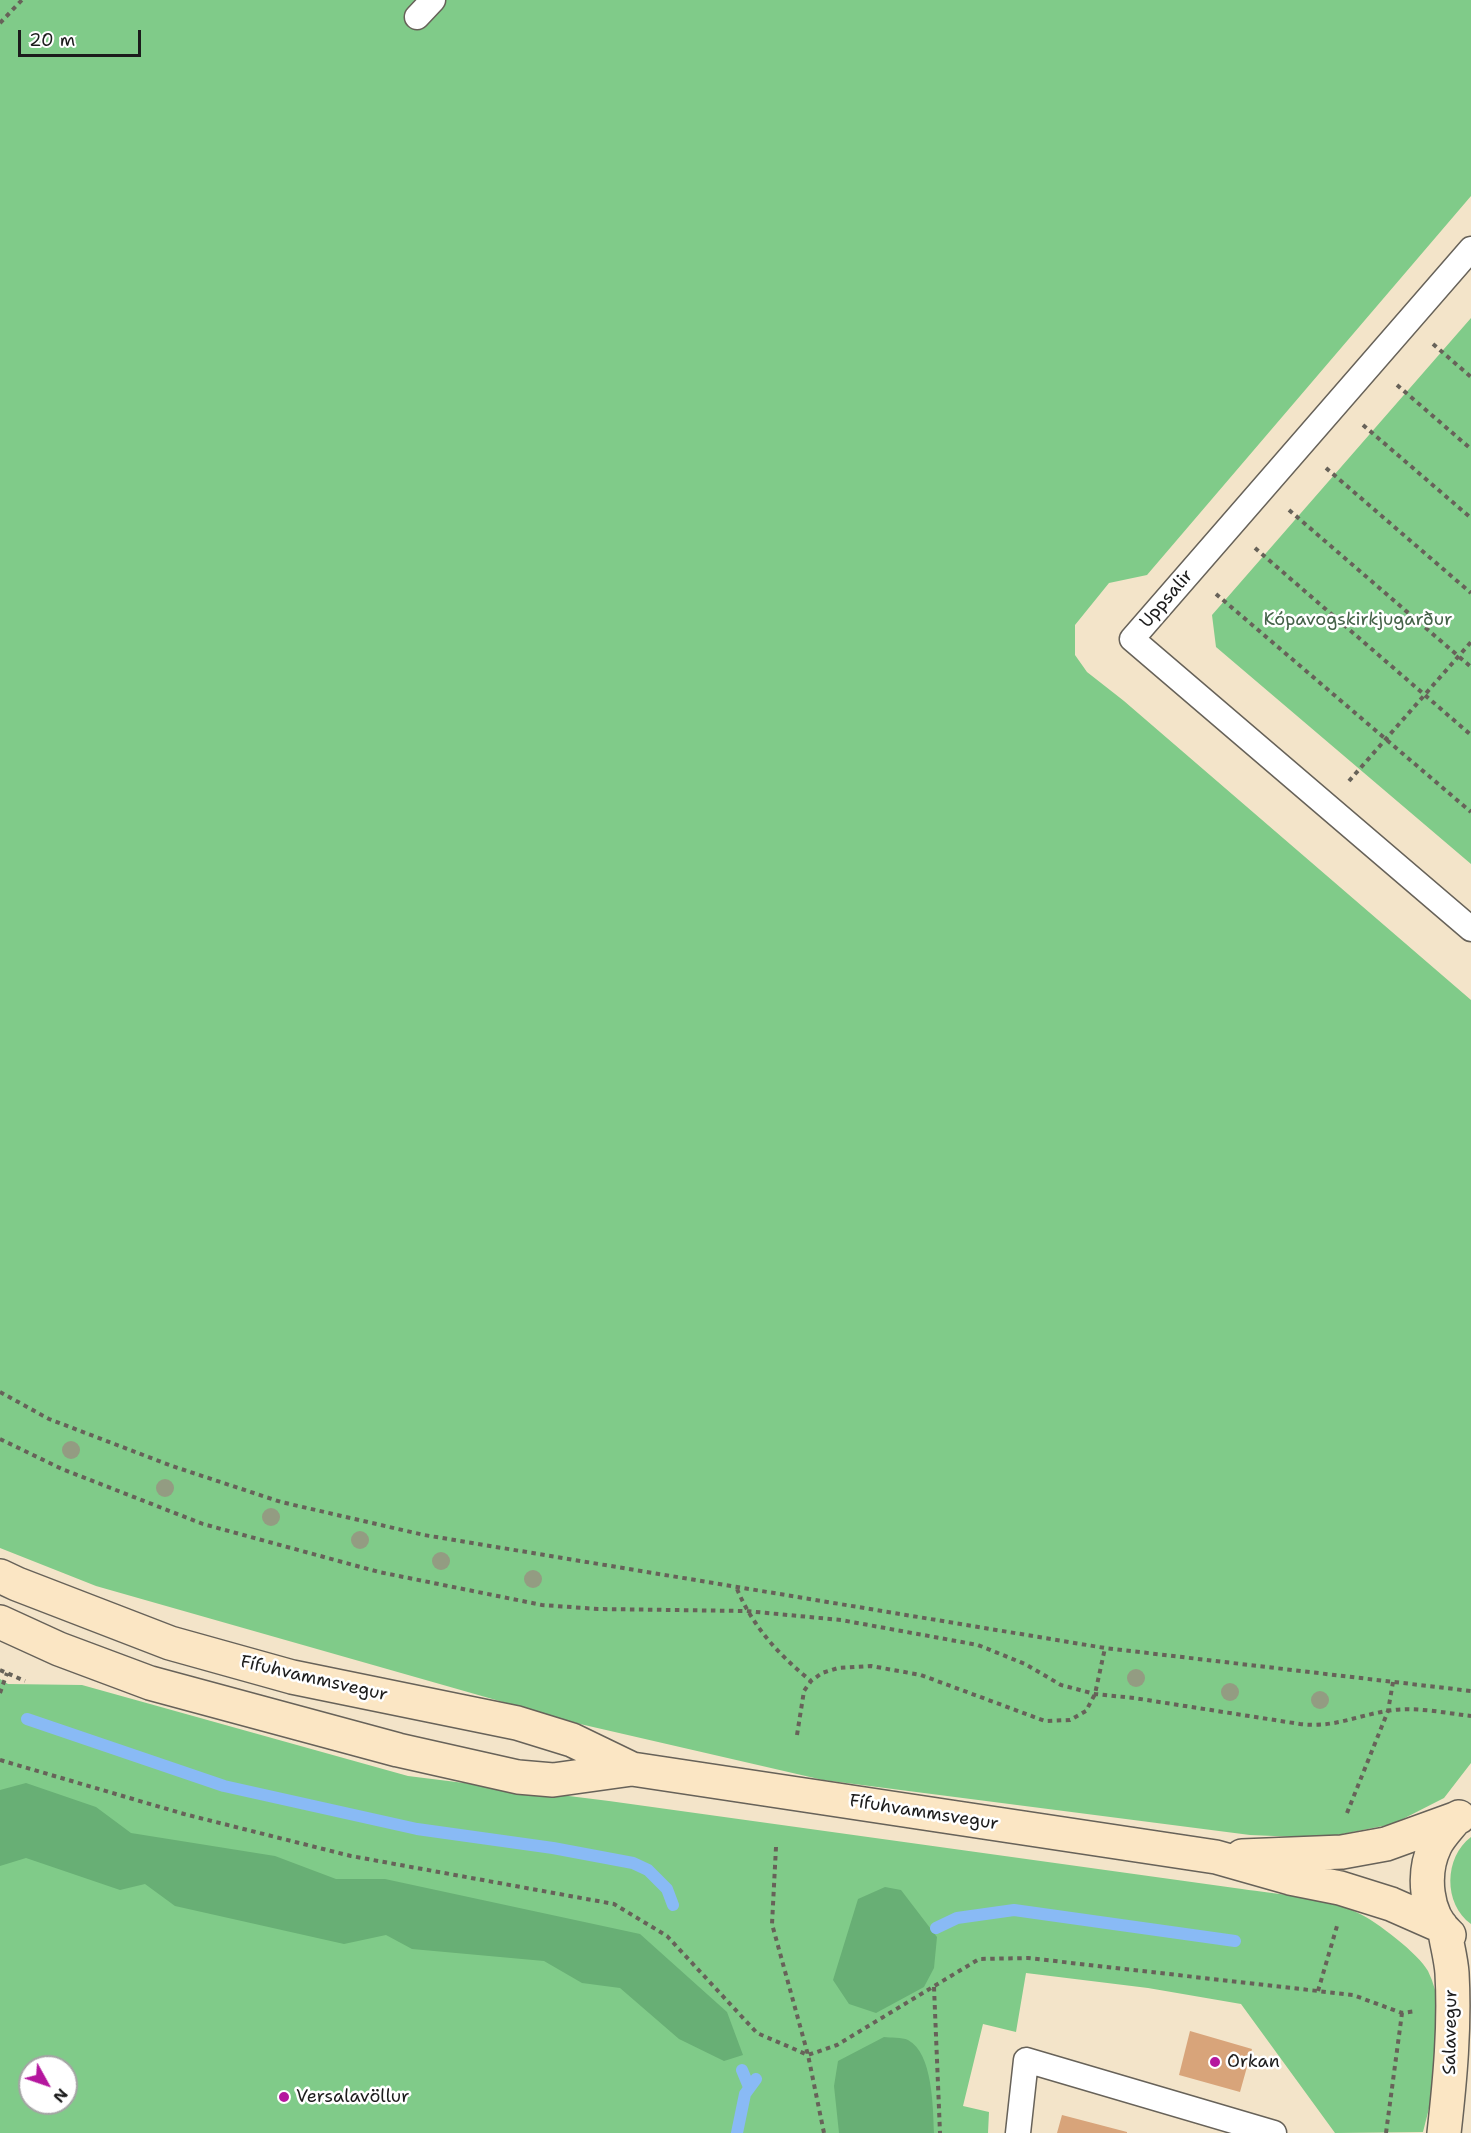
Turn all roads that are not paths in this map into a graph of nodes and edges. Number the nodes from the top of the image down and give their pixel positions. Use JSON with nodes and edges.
{"nodes":[{"id":1,"x":1471,"y":249,"type":"edge"},
{"id":2,"x":1471,"y":929,"type":"edge"},
{"id":3,"x":0,"y":1576,"type":"edge"},
{"id":4,"x":0,"y":1622,"type":"edge"},
{"id":5,"x":632,"y":1769,"type":"junction"},
{"id":6,"x":1463,"y":1815,"type":"edge"},
{"id":7,"x":1216,"y":1857,"type":"junction"},
{"id":8,"x":1443,"y":1929,"type":"junction"},
{"id":9,"x":1471,"y":1951,"type":"edge"},
{"id":10,"x":1471,"y":2079,"type":"edge"},
{"id":11,"x":1018,"y":2133,"type":"edge"},
{"id":12,"x":1274,"y":2133,"type":"edge"},
{"id":13,"x":1444,"y":2133,"type":"edge"}],
"edges":[{"from":1,"to":2,"type":"lane","name":"Uppsalir"},
{"from":3,"to":5,"type":"main road","name":"Fífuhvammsvegur"},
{"from":4,"to":5,"type":"main road","name":"Fífuhvammsvegur"},
{"from":5,"to":7,"type":"main road","name":"Fífuhvammsvegur"},
{"from":6,"to":7,"type":"main road","name":"Fífuhvammsvegur"},
{"from":6,"to":8,"type":"main road","name":"Salavegur"},
{"from":7,"to":8,"type":"main road","name":"Fífuhvammsvegur"},
{"from":8,"to":9,"type":"main road","name":"Fífuhvammsvegur"},
{"from":8,"to":13,"type":"main road","name":"Salavegur"},
{"from":10,"to":13,"type":"main road","name":"Salavegur"},
{"from":11,"to":12,"type":"lane"}]}
